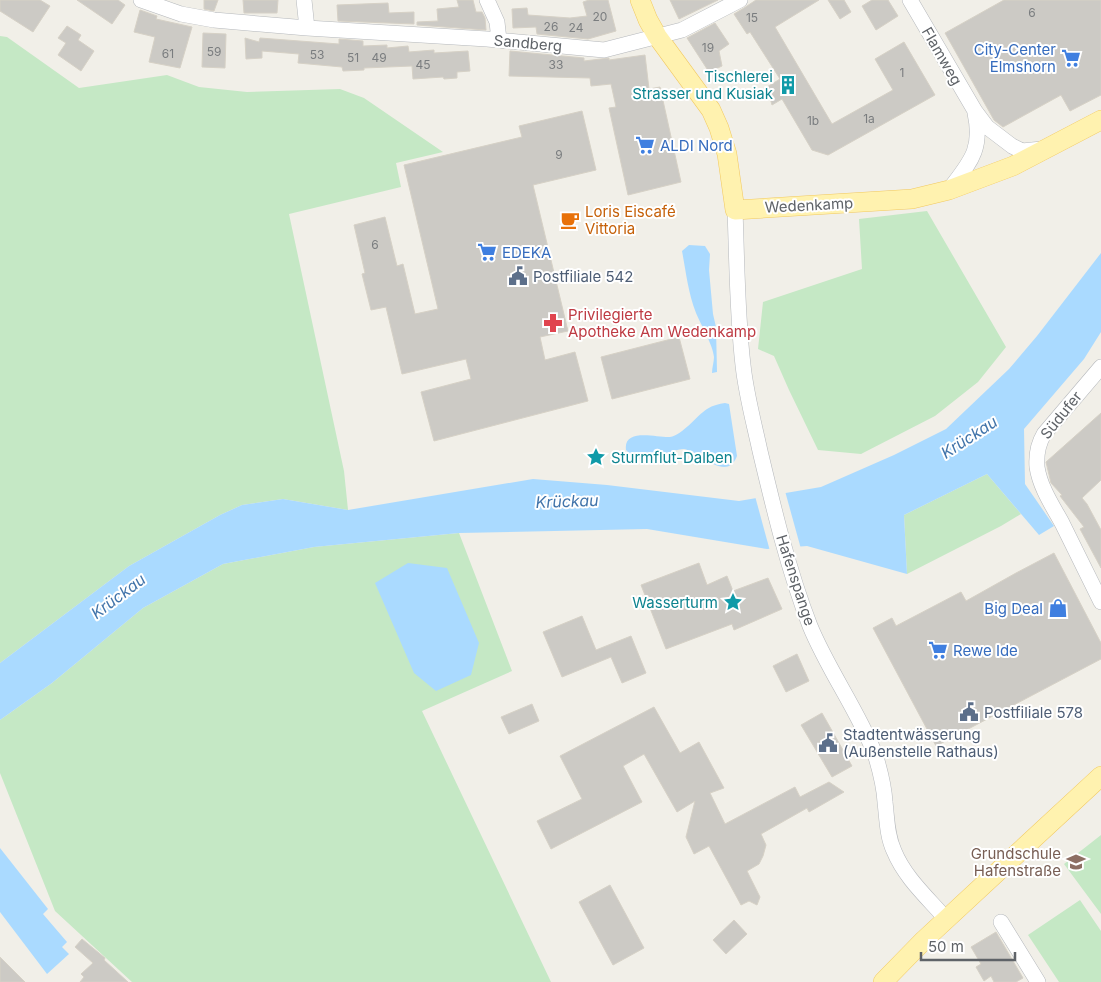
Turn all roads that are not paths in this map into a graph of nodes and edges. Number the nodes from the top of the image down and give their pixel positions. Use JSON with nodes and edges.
{"nodes":[{"id":1,"x":141,"y":0,"type":"edge"},
{"id":2,"x":304,"y":0,"type":"edge"},
{"id":3,"x":487,"y":0,"type":"edge"},
{"id":4,"x":640,"y":0,"type":"edge"},
{"id":5,"x":740,"y":0,"type":"edge"},
{"id":6,"x":910,"y":0,"type":"edge"},
{"id":7,"x":307,"y":28,"type":"junction"},
{"id":8,"x":657,"y":36,"type":"junction"},
{"id":9,"x":499,"y":40,"type":"junction"},
{"id":10,"x":975,"y":111,"type":"junction"},
{"id":11,"x":1101,"y":120,"type":"edge"},
{"id":12,"x":1058,"y":143,"type":"junction"},
{"id":13,"x":949,"y":190,"type":"junction"},
{"id":14,"x":735,"y":210,"type":"junction"},
{"id":15,"x":1101,"y":367,"type":"edge"},
{"id":16,"x":1101,"y":602,"type":"edge"},
{"id":17,"x":1101,"y":776,"type":"edge"},
{"id":18,"x":947,"y":920,"type":"junction"},
{"id":19,"x":1002,"y":922,"type":"dead end"},
{"id":20,"x":883,"y":982,"type":"edge"},
{"id":21,"x":1038,"y":982,"type":"edge"}],
"edges":[{"from":1,"to":7,"type":"street","name":"Sandberg"},
{"from":2,"to":7,"type":"street"},
{"from":3,"to":9,"type":"street"},
{"from":4,"to":8,"type":"main road"},
{"from":5,"to":8,"type":"street","name":"Sandberg"},
{"from":6,"to":10,"type":"street","name":"Flamweg"},
{"from":7,"to":9,"type":"street","name":"Sandberg"},
{"from":8,"to":9,"type":"street","name":"Sandberg"},
{"from":8,"to":14,"type":"main road"},
{"from":10,"to":12,"type":"street","name":"Flamweg"},
{"from":10,"to":13,"type":"street","name":"Flamweg"},
{"from":11,"to":12,"type":"main road","name":"Wedenkamp"},
{"from":12,"to":13,"type":"main road","name":"Wedenkamp"},
{"from":13,"to":14,"type":"main road","name":"Wedenkamp"},
{"from":14,"to":18,"type":"street","name":"Hafenspange"},
{"from":15,"to":16,"type":"street","name":"Südufer"},
{"from":17,"to":18,"type":"main road"},
{"from":18,"to":20,"type":"main road"},
{"from":19,"to":21,"type":"street"}]}
